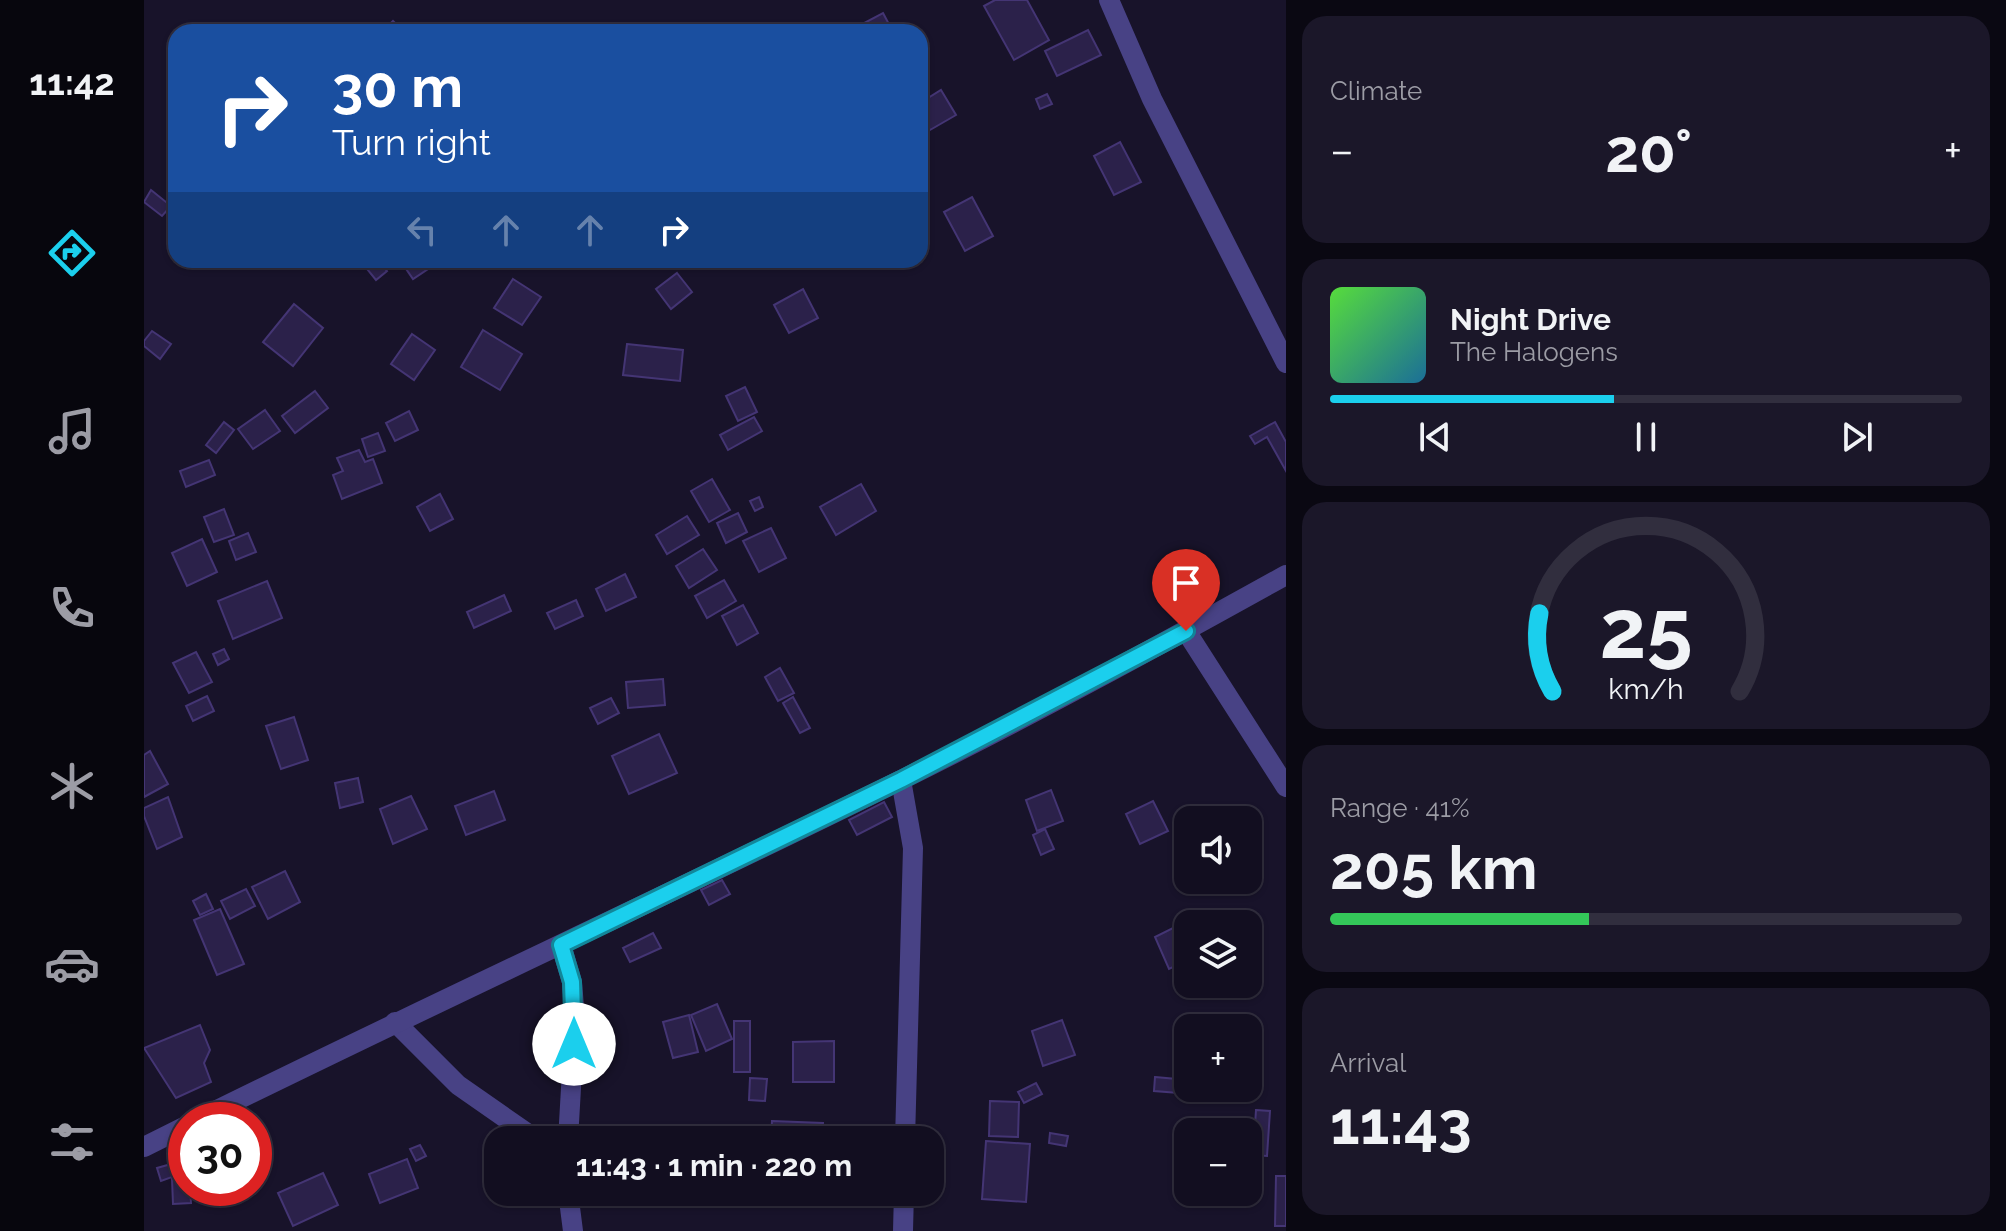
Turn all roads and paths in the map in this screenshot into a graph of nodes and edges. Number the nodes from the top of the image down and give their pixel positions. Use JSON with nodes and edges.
{"nodes":[{"id":1,"x":1109,"y":0,"type":"edge"},
{"id":2,"x":1286,"y":363,"type":"edge"},
{"id":3,"x":1286,"y":575,"type":"edge"},
{"id":4,"x":1186,"y":631,"type":"junction"},
{"id":5,"x":901,"y":780,"type":"junction"},
{"id":6,"x":1286,"y":787,"type":"edge"},
{"id":7,"x":561,"y":945,"type":"junction"},
{"id":8,"x":395,"y":1022,"type":"junction"},
{"id":9,"x":233,"y":1102,"type":"edge"},
{"id":10,"x":517,"y":1126,"type":"edge"},
{"id":11,"x":569,"y":1126,"type":"edge"},
{"id":12,"x":905,"y":1126,"type":"edge"},
{"id":13,"x":168,"y":1135,"type":"edge"},
{"id":14,"x":144,"y":1147,"type":"edge"},
{"id":15,"x":570,"y":1206,"type":"edge"},
{"id":16,"x":904,"y":1206,"type":"edge"},
{"id":17,"x":573,"y":1231,"type":"edge"},
{"id":18,"x":903,"y":1231,"type":"edge"}],
"edges":[{"from":1,"to":2,"type":"street"},
{"from":3,"to":4,"type":"street"},
{"from":4,"to":5,"type":"street"},
{"from":4,"to":6,"type":"street"},
{"from":5,"to":7,"type":"street"},
{"from":5,"to":12,"type":"street"},
{"from":7,"to":8,"type":"street"},
{"from":7,"to":11,"type":"street"},
{"from":8,"to":9,"type":"street"},
{"from":8,"to":10,"type":"street"},
{"from":13,"to":14,"type":"street"},
{"from":15,"to":17,"type":"street"},
{"from":16,"to":18,"type":"street"}]}
